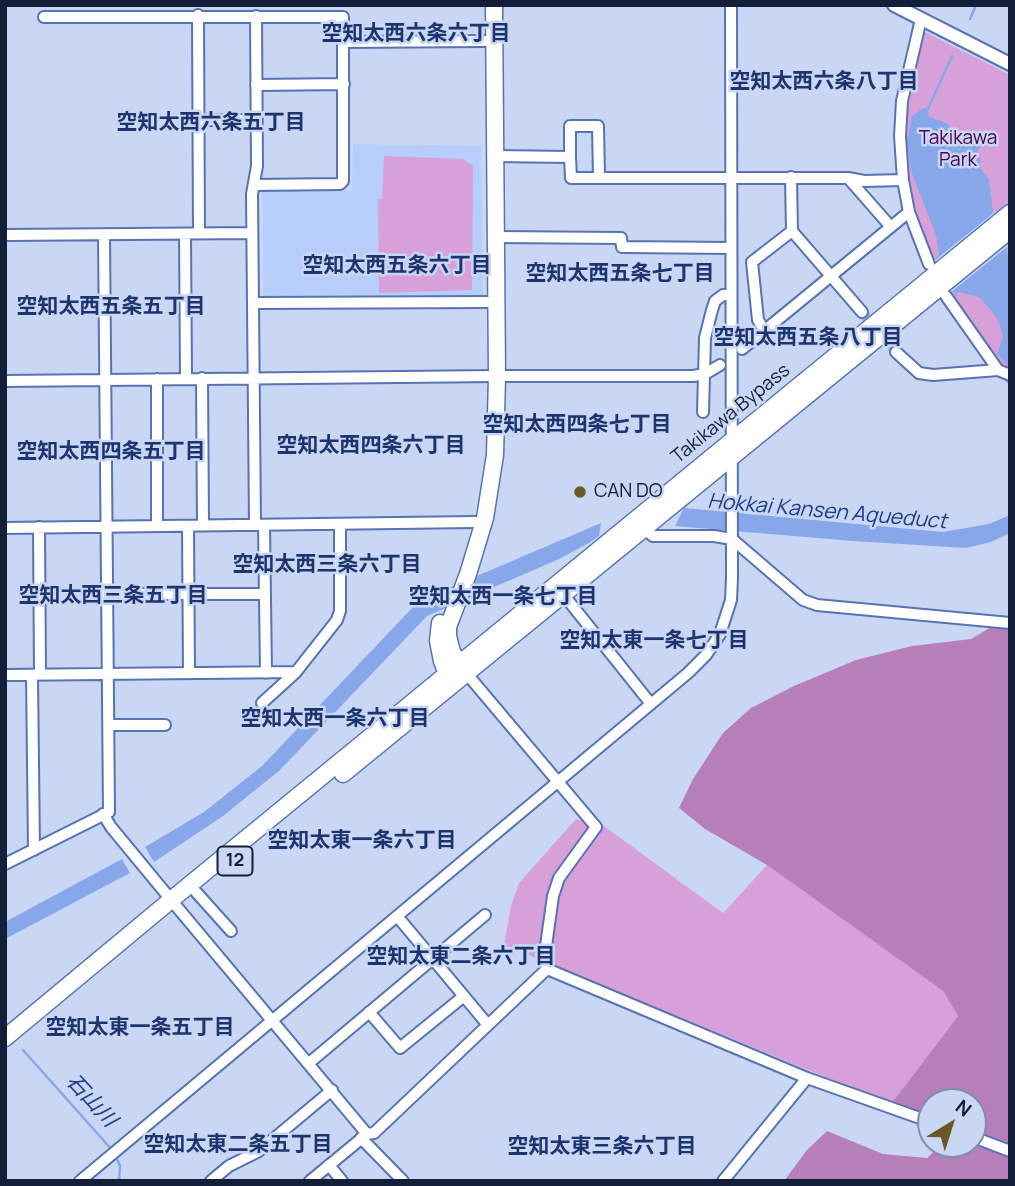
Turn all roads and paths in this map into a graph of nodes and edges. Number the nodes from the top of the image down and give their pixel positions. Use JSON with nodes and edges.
{"nodes":[{"id":1,"x":485,"y":5,"type":"edge"},
{"id":2,"x":494,"y":5,"type":"edge"},
{"id":3,"x":731,"y":5,"type":"edge"},
{"id":4,"x":894,"y":5,"type":"edge"},
{"id":5,"x":198,"y":15,"type":"junction"},
{"id":6,"x":256,"y":16,"type":"junction"},
{"id":7,"x":44,"y":17,"type":"dead end"},
{"id":8,"x":921,"y":19,"type":"junction"},
{"id":9,"x":485,"y":41,"type":"junction"},
{"id":10,"x":343,"y":42,"type":"junction"},
{"id":11,"x":1010,"y":64,"type":"edge"},
{"id":12,"x":344,"y":84,"type":"junction"},
{"id":13,"x":256,"y":85,"type":"junction"},
{"id":14,"x":199,"y":120,"type":"junction"},
{"id":15,"x":256,"y":120,"type":"junction"},
{"id":16,"x":495,"y":156,"type":"junction"},
{"id":17,"x":570,"y":157,"type":"junction"},
{"id":18,"x":599,"y":177,"type":"junction"},
{"id":19,"x":731,"y":177,"type":"junction"},
{"id":20,"x":791,"y":177,"type":"junction"},
{"id":21,"x":848,"y":178,"type":"junction"},
{"id":22,"x":903,"y":180,"type":"junction"},
{"id":23,"x":254,"y":185,"type":"junction"},
{"id":24,"x":909,"y":212,"type":"junction"},
{"id":25,"x":1010,"y":213,"type":"edge"},
{"id":26,"x":891,"y":227,"type":"junction"},
{"id":27,"x":1010,"y":230,"type":"edge"},
{"id":28,"x":792,"y":232,"type":"junction"},
{"id":29,"x":200,"y":233,"type":"junction"},
{"id":30,"x":252,"y":233,"type":"junction"},
{"id":31,"x":185,"y":234,"type":"junction"},
{"id":32,"x":5,"y":235,"type":"edge"},
{"id":33,"x":104,"y":235,"type":"junction"},
{"id":34,"x":495,"y":237,"type":"junction"},
{"id":35,"x":731,"y":248,"type":"junction"},
{"id":36,"x":832,"y":275,"type":"junction"},
{"id":37,"x":939,"y":279,"type":"junction"},
{"id":38,"x":731,"y":295,"type":"junction"},
{"id":39,"x":486,"y":302,"type":"junction"},
{"id":40,"x":253,"y":303,"type":"junction"},
{"id":41,"x":862,"y":312,"type":"tunnel mouth"},
{"id":42,"x":764,"y":330,"type":"junction"},
{"id":43,"x":742,"y":349,"type":"dead end"},
{"id":44,"x":896,"y":352,"type":"tunnel mouth"},
{"id":45,"x":720,"y":365,"type":"dead end"},
{"id":46,"x":998,"y":370,"type":"junction"},
{"id":47,"x":705,"y":374,"type":"junction"},
{"id":48,"x":1010,"y":375,"type":"edge"},
{"id":49,"x":492,"y":376,"type":"junction"},
{"id":50,"x":186,"y":378,"type":"junction"},
{"id":51,"x":202,"y":378,"type":"junction"},
{"id":52,"x":253,"y":378,"type":"junction"},
{"id":53,"x":106,"y":379,"type":"junction"},
{"id":54,"x":157,"y":379,"type":"junction"},
{"id":55,"x":5,"y":380,"type":"edge"},
{"id":56,"x":703,"y":412,"type":"dead end"},
{"id":57,"x":732,"y":448,"type":"junction"},
{"id":58,"x":475,"y":522,"type":"junction"},
{"id":59,"x":340,"y":524,"type":"junction"},
{"id":60,"x":203,"y":525,"type":"junction"},
{"id":61,"x":259,"y":525,"type":"junction"},
{"id":62,"x":157,"y":526,"type":"junction"},
{"id":63,"x":188,"y":526,"type":"junction"},
{"id":64,"x":40,"y":527,"type":"junction"},
{"id":65,"x":106,"y":527,"type":"junction"},
{"id":66,"x":5,"y":528,"type":"edge"},
{"id":67,"x":643,"y":528,"type":"junction"},
{"id":68,"x":732,"y":536,"type":"junction"},
{"id":69,"x":464,"y":575,"type":"junction"},
{"id":70,"x":560,"y":589,"type":"junction"},
{"id":71,"x":107,"y":594,"type":"junction"},
{"id":72,"x":188,"y":594,"type":"junction"},
{"id":73,"x":265,"y":594,"type":"junction"},
{"id":74,"x":1010,"y":622,"type":"edge"},
{"id":75,"x":458,"y":671,"type":"junction"},
{"id":76,"x":296,"y":672,"type":"junction"},
{"id":77,"x":189,"y":673,"type":"junction"},
{"id":78,"x":266,"y":673,"type":"junction"},
{"id":79,"x":108,"y":674,"type":"junction"},
{"id":80,"x":5,"y":675,"type":"edge"},
{"id":81,"x":36,"y":675,"type":"junction"},
{"id":82,"x":262,"y":703,"type":"dead end"},
{"id":83,"x":651,"y":704,"type":"junction"},
{"id":84,"x":109,"y":725,"type":"junction"},
{"id":85,"x":165,"y":725,"type":"dead end"},
{"id":86,"x":558,"y":782,"type":"junction"},
{"id":87,"x":103,"y":814,"type":"junction"},
{"id":88,"x":34,"y":850,"type":"junction"},
{"id":89,"x":5,"y":864,"type":"edge"},
{"id":90,"x":196,"y":892,"type":"junction"},
{"id":91,"x":174,"y":904,"type":"junction"},
{"id":92,"x":485,"y":915,"type":"dead end"},
{"id":93,"x":397,"y":916,"type":"junction"},
{"id":94,"x":231,"y":931,"type":"dead end"},
{"id":95,"x":433,"y":959,"type":"junction"},
{"id":96,"x":547,"y":970,"type":"junction"},
{"id":97,"x":464,"y":996,"type":"junction"},
{"id":98,"x":369,"y":1012,"type":"junction"},
{"id":99,"x":273,"y":1020,"type":"junction"},
{"id":100,"x":488,"y":1025,"type":"junction"},
{"id":101,"x":5,"y":1038,"type":"edge"},
{"id":102,"x":5,"y":1050,"type":"edge"},
{"id":103,"x":309,"y":1063,"type":"junction"},
{"id":104,"x":807,"y":1078,"type":"junction"},
{"id":105,"x":332,"y":1090,"type":"junction"},
{"id":106,"x":917,"y":1117,"type":"edge"},
{"id":107,"x":364,"y":1136,"type":"junction"},
{"id":108,"x":987,"y":1143,"type":"edge"},
{"id":109,"x":1010,"y":1152,"type":"edge"},
{"id":110,"x":329,"y":1165,"type":"junction"},
{"id":111,"x":83,"y":1180,"type":"edge"},
{"id":112,"x":211,"y":1181,"type":"edge"},
{"id":113,"x":310,"y":1181,"type":"edge"},
{"id":114,"x":342,"y":1181,"type":"edge"},
{"id":115,"x":403,"y":1181,"type":"edge"},
{"id":116,"x":723,"y":1181,"type":"edge"}],
"edges":[{"from":1,"to":9,"type":"highway"},
{"from":2,"to":16,"type":"highway"},
{"from":3,"to":19,"type":"street"},
{"from":4,"to":8,"type":"main road"},
{"from":5,"to":6,"type":"street"},
{"from":5,"to":7,"type":"street"},
{"from":5,"to":14,"type":"street"},
{"from":6,"to":10,"type":"street"},
{"from":6,"to":13,"type":"street"},
{"from":8,"to":11,"type":"main road"},
{"from":8,"to":22,"type":"street"},
{"from":9,"to":10,"type":"street"},
{"from":9,"to":39,"type":"highway"},
{"from":10,"to":12,"type":"street"},
{"from":12,"to":13,"type":"street"},
{"from":12,"to":23,"type":"street"},
{"from":13,"to":15,"type":"street"},
{"from":14,"to":15,"type":"street"},
{"from":14,"to":29,"type":"street"},
{"from":15,"to":23,"type":"street"},
{"from":16,"to":17,"type":"street"},
{"from":16,"to":34,"type":"highway"},
{"from":17,"to":18,"type":"street"},
{"from":17,"to":18,"type":"street"},
{"from":18,"to":19,"type":"street"},
{"from":19,"to":20,"type":"street"},
{"from":19,"to":35,"type":"street"},
{"from":20,"to":21,"type":"street"},
{"from":20,"to":28,"type":"street"},
{"from":21,"to":22,"type":"street"},
{"from":21,"to":26,"type":"street"},
{"from":22,"to":24,"type":"street"},
{"from":23,"to":30,"type":"street"},
{"from":24,"to":26,"type":"street"},
{"from":24,"to":37,"type":"street"},
{"from":25,"to":37,"type":"highway","name":"Takikawa Bypass","number":"12"},
{"from":26,"to":36,"type":"street"},
{"from":27,"to":37,"type":"highway","name":"Takikawa Bypass","number":"12"},
{"from":28,"to":36,"type":"street"},
{"from":28,"to":42,"type":"street"},
{"from":29,"to":30,"type":"street"},
{"from":29,"to":31,"type":"street"},
{"from":30,"to":40,"type":"street"},
{"from":31,"to":33,"type":"street"},
{"from":31,"to":50,"type":"street"},
{"from":32,"to":33,"type":"street"},
{"from":33,"to":53,"type":"street"},
{"from":34,"to":35,"type":"street"},
{"from":34,"to":49,"type":"highway"},
{"from":35,"to":38,"type":"street"},
{"from":36,"to":41,"type":"street"},
{"from":36,"to":42,"type":"street"},
{"from":37,"to":46,"type":"street"},
{"from":37,"to":57,"type":"highway","name":"Takikawa Bypass","number":"12"},
{"from":38,"to":47,"type":"street"},
{"from":38,"to":57,"type":"street"},
{"from":39,"to":40,"type":"street"},
{"from":39,"to":49,"type":"highway"},
{"from":40,"to":52,"type":"street"},
{"from":42,"to":43,"type":"street"},
{"from":44,"to":46,"type":"street"},
{"from":45,"to":47,"type":"street"},
{"from":46,"to":48,"type":"street"},
{"from":47,"to":49,"type":"street"},
{"from":47,"to":56,"type":"street"},
{"from":49,"to":52,"type":"street"},
{"from":49,"to":58,"type":"highway"},
{"from":49,"to":69,"type":"highway"},
{"from":50,"to":51,"type":"street"},
{"from":50,"to":54,"type":"street"},
{"from":51,"to":52,"type":"street"},
{"from":51,"to":60,"type":"street"},
{"from":52,"to":61,"type":"street"},
{"from":53,"to":54,"type":"street"},
{"from":53,"to":55,"type":"street"},
{"from":53,"to":65,"type":"street"},
{"from":54,"to":62,"type":"street"},
{"from":57,"to":67,"type":"highway","name":"Takikawa Bypass","number":"12"},
{"from":57,"to":68,"type":"street"},
{"from":57,"to":70,"type":"highway","name":"Takikawa Bypass","number":"12"},
{"from":58,"to":59,"type":"street"},
{"from":58,"to":69,"type":"highway"},
{"from":59,"to":61,"type":"street"},
{"from":59,"to":76,"type":"street"},
{"from":60,"to":61,"type":"street"},
{"from":60,"to":63,"type":"street"},
{"from":61,"to":73,"type":"street"},
{"from":62,"to":63,"type":"street"},
{"from":62,"to":65,"type":"street"},
{"from":63,"to":72,"type":"street"},
{"from":64,"to":65,"type":"street"},
{"from":64,"to":66,"type":"street"},
{"from":64,"to":81,"type":"street"},
{"from":65,"to":71,"type":"street"},
{"from":67,"to":68,"type":"street"},
{"from":67,"to":70,"type":"highway","name":"Takikawa Bypass","number":"12"},
{"from":68,"to":74,"type":"street"},
{"from":68,"to":83,"type":"street"},
{"from":69,"to":75,"type":"highway"},
{"from":70,"to":75,"type":"highway","name":"Takikawa Bypass","number":"12"},
{"from":70,"to":83,"type":"street"},
{"from":71,"to":72,"type":"street"},
{"from":71,"to":79,"type":"street"},
{"from":72,"to":73,"type":"street"},
{"from":72,"to":77,"type":"street"},
{"from":73,"to":78,"type":"street"},
{"from":75,"to":86,"type":"street"},
{"from":75,"to":90,"type":"highway","number":"12"},
{"from":75,"to":91,"type":"highway","number":"12"},
{"from":76,"to":78,"type":"street"},
{"from":76,"to":82,"type":"street"},
{"from":77,"to":78,"type":"street"},
{"from":77,"to":79,"type":"street"},
{"from":79,"to":81,"type":"street"},
{"from":79,"to":84,"type":"street"},
{"from":80,"to":81,"type":"street"},
{"from":81,"to":88,"type":"street"},
{"from":83,"to":86,"type":"street"},
{"from":84,"to":85,"type":"street"},
{"from":84,"to":87,"type":"street"},
{"from":86,"to":93,"type":"street"},
{"from":86,"to":96,"type":"street"},
{"from":87,"to":88,"type":"street"},
{"from":87,"to":91,"type":"street"},
{"from":88,"to":89,"type":"street"},
{"from":90,"to":91,"type":"highway","number":"12"},
{"from":90,"to":94,"type":"street"},
{"from":91,"to":99,"type":"street"},
{"from":91,"to":101,"type":"highway","number":"12"},
{"from":91,"to":102,"type":"highway","number":"12"},
{"from":92,"to":95,"type":"street"},
{"from":93,"to":95,"type":"street"},
{"from":93,"to":99,"type":"street"},
{"from":95,"to":97,"type":"street"},
{"from":95,"to":98,"type":"street"},
{"from":96,"to":100,"type":"street"},
{"from":96,"to":104,"type":"street"},
{"from":97,"to":98,"type":"street"},
{"from":97,"to":100,"type":"street"},
{"from":98,"to":103,"type":"street"},
{"from":99,"to":103,"type":"street"},
{"from":99,"to":111,"type":"street"},
{"from":100,"to":107,"type":"street"},
{"from":103,"to":105,"type":"street"},
{"from":104,"to":106,"type":"street"},
{"from":104,"to":116,"type":"street"},
{"from":105,"to":107,"type":"street"},
{"from":105,"to":112,"type":"street"},
{"from":107,"to":110,"type":"street"},
{"from":107,"to":115,"type":"street"},
{"from":108,"to":109,"type":"street"},
{"from":110,"to":113,"type":"street"},
{"from":110,"to":114,"type":"street"}]}
